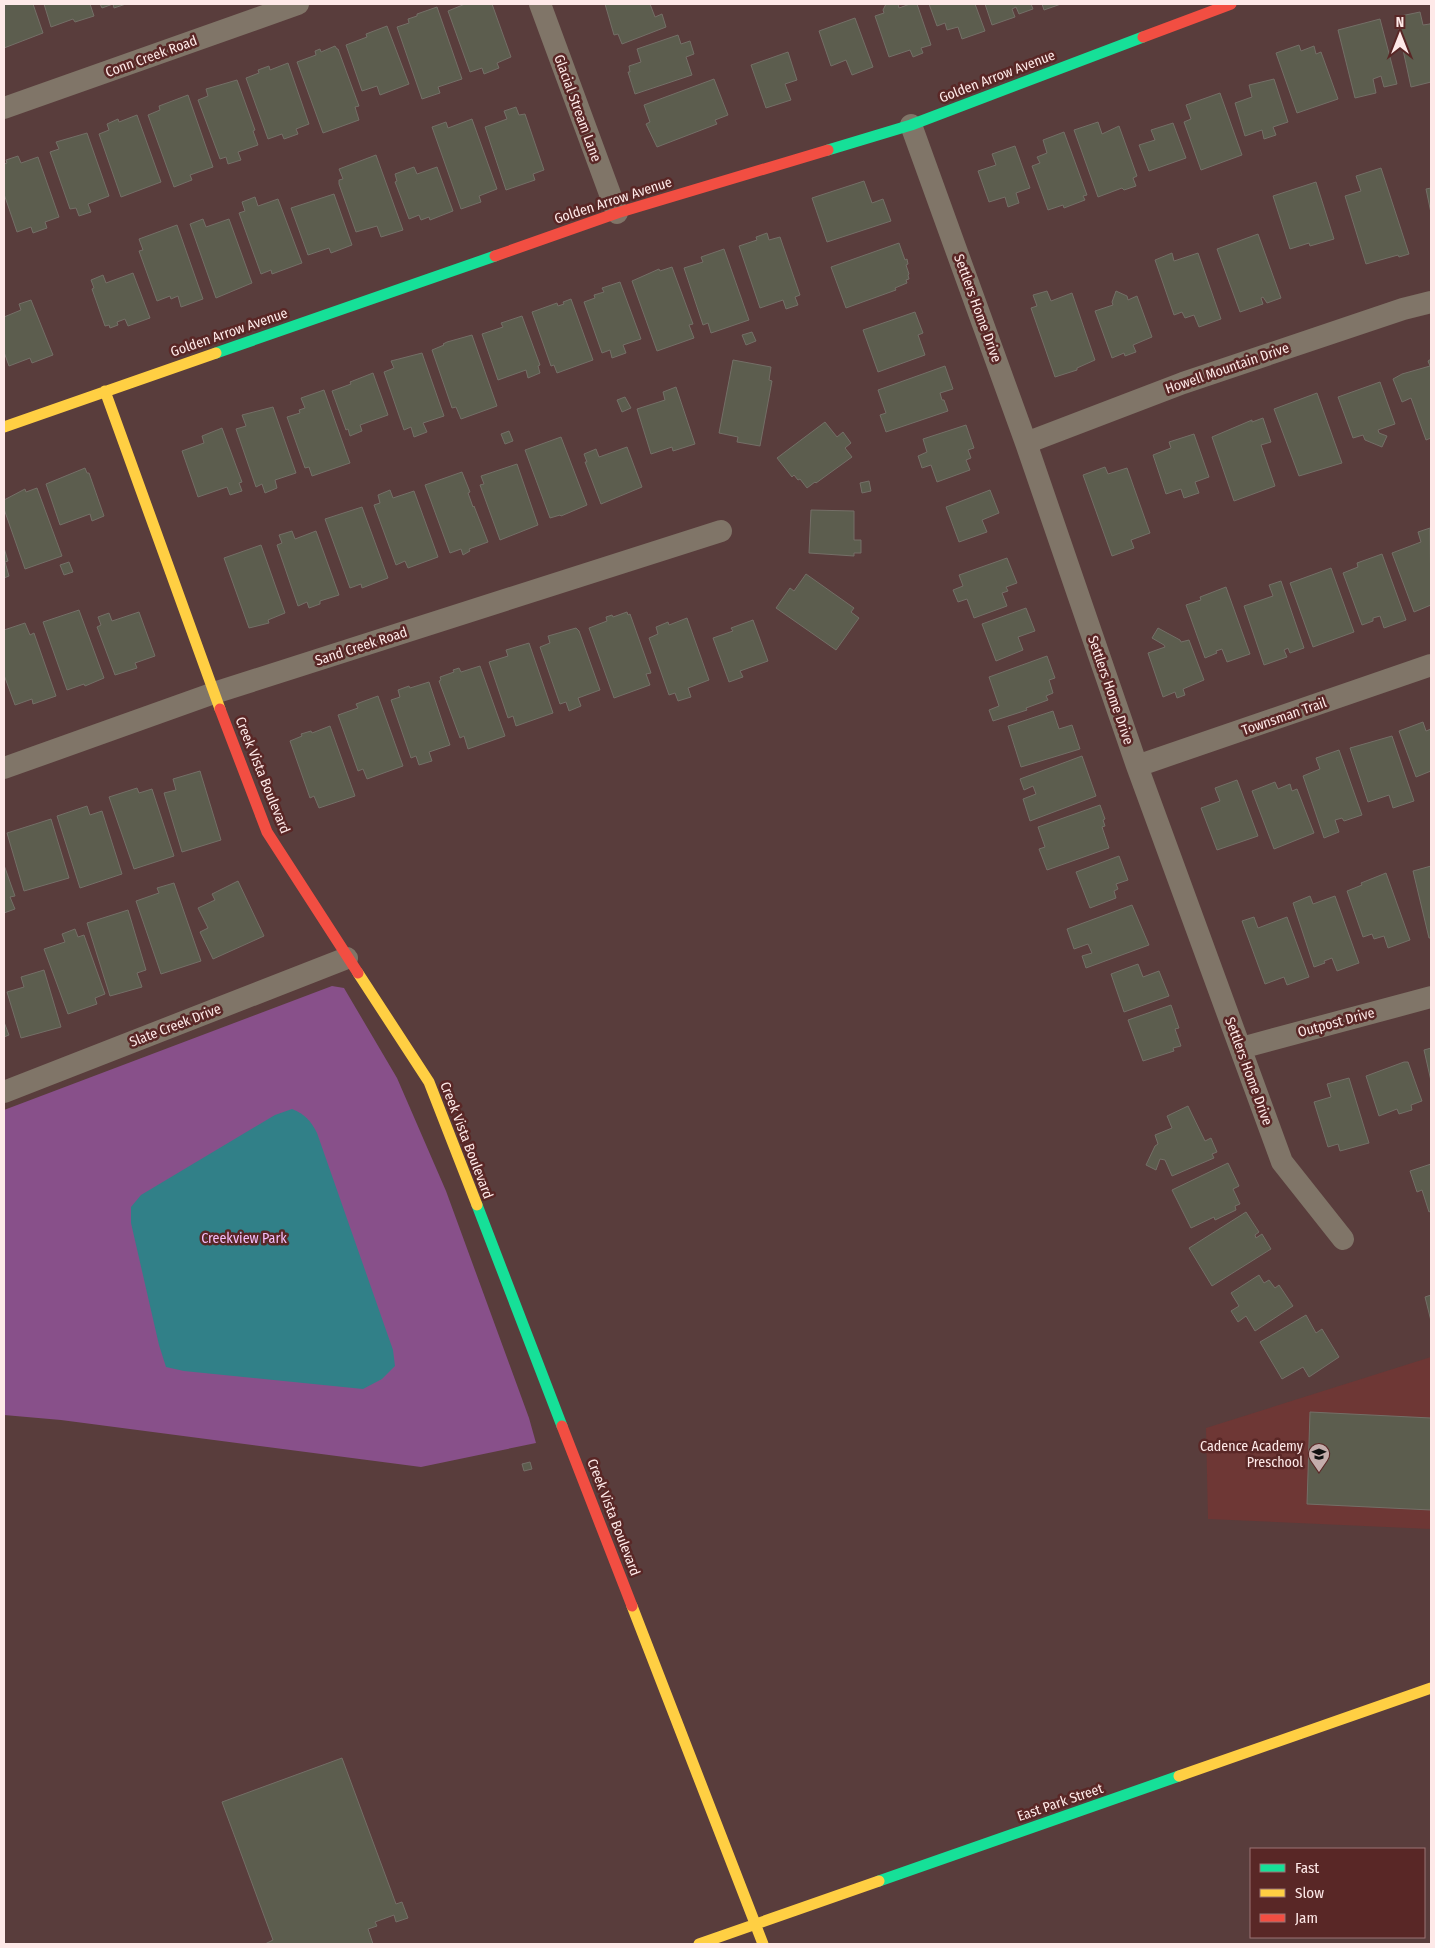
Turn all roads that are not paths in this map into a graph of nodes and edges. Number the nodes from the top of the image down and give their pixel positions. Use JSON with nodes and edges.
{"nodes":[{"id":1,"x":298,"y":4,"type":"edge"},
{"id":2,"x":540,"y":4,"type":"edge"},
{"id":3,"x":1231,"y":4,"type":"edge"},
{"id":4,"x":4,"y":108,"type":"edge"},
{"id":5,"x":911,"y":125,"type":"junction"},
{"id":6,"x":617,"y":213,"type":"junction"},
{"id":7,"x":1431,"y":302,"type":"edge"},
{"id":8,"x":105,"y":391,"type":"junction"},
{"id":9,"x":4,"y":427,"type":"edge"},
{"id":10,"x":1026,"y":443,"type":"junction"},
{"id":11,"x":721,"y":532,"type":"dead end"},
{"id":12,"x":1431,"y":665,"type":"edge"},
{"id":13,"x":214,"y":693,"type":"junction"},
{"id":14,"x":1137,"y":766,"type":"junction"},
{"id":15,"x":4,"y":768,"type":"edge"},
{"id":16,"x":347,"y":958,"type":"junction"},
{"id":17,"x":1431,"y":997,"type":"edge"},
{"id":18,"x":1241,"y":1048,"type":"junction"},
{"id":19,"x":4,"y":1092,"type":"edge"},
{"id":20,"x":1343,"y":1239,"type":"dead end"},
{"id":21,"x":1431,"y":1688,"type":"edge"},
{"id":22,"x":756,"y":1925,"type":"junction"},
{"id":23,"x":699,"y":1944,"type":"edge"},
{"id":24,"x":763,"y":1944,"type":"edge"}],
"edges":[{"from":1,"to":4,"type":"street","name":"Conn Creek Road"},
{"from":2,"to":6,"type":"street","name":"Glacial Stream Lane"},
{"from":3,"to":5,"type":"street","name":"Golden Arrow Avenue"},
{"from":5,"to":6,"type":"street","name":"Golden Arrow Avenue"},
{"from":5,"to":10,"type":"street","name":"Settlers Home Drive"},
{"from":6,"to":8,"type":"street","name":"Golden Arrow Avenue"},
{"from":7,"to":10,"type":"street","name":"Howell Mountain Drive"},
{"from":8,"to":9,"type":"street","name":"Golden Arrow Avenue"},
{"from":8,"to":13,"type":"street","name":"Creek Vista Boulevard"},
{"from":10,"to":14,"type":"street","name":"Settlers Home Drive"},
{"from":11,"to":13,"type":"street","name":"Sand Creek Road"},
{"from":12,"to":14,"type":"street","name":"Townsman Trail"},
{"from":13,"to":15,"type":"street","name":"Sand Creek Road"},
{"from":13,"to":16,"type":"street","name":"Creek Vista Boulevard"},
{"from":14,"to":18,"type":"street","name":"Settlers Home Drive"},
{"from":16,"to":19,"type":"street","name":"Slate Creek Drive"},
{"from":16,"to":22,"type":"street","name":"Creek Vista Boulevard"},
{"from":17,"to":18,"type":"street","name":"Outpost Drive"},
{"from":18,"to":20,"type":"street","name":"Settlers Home Drive"},
{"from":21,"to":22,"type":"street","name":"East Park Street"},
{"from":22,"to":23,"type":"street","name":"East Park Street"},
{"from":22,"to":24,"type":"street","name":"Creek Vista Boulevard"}]}
